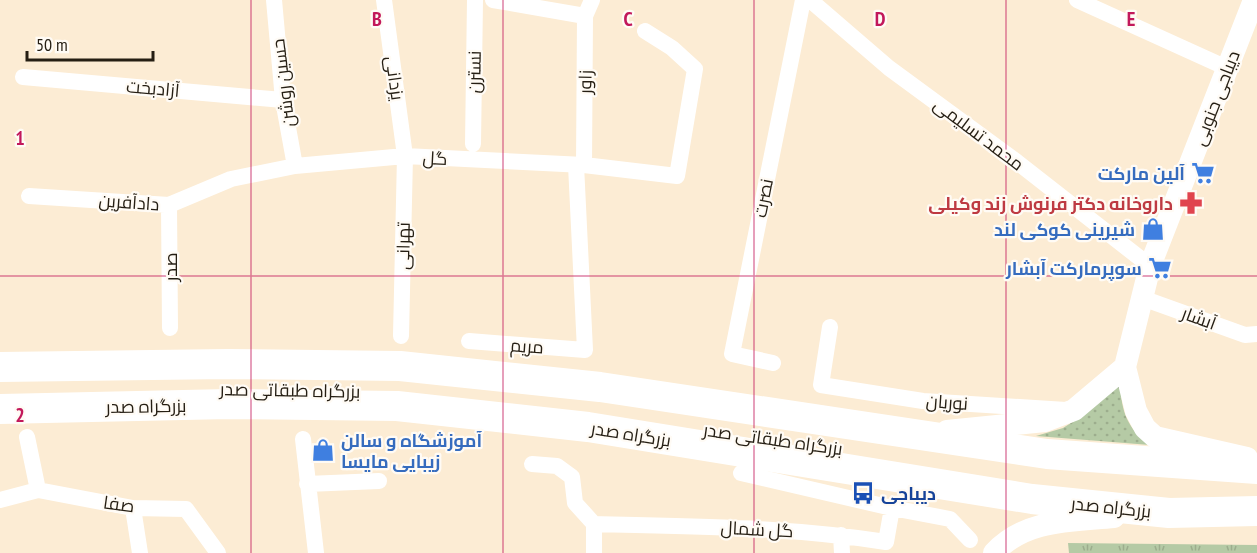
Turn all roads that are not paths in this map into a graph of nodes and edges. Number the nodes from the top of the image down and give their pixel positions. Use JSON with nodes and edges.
{"nodes":[{"id":1,"x":274,"y":0,"type":"edge"},
{"id":2,"x":384,"y":0,"type":"edge"},
{"id":3,"x":475,"y":0,"type":"edge"},
{"id":4,"x":493,"y":0,"type":"edge"},
{"id":5,"x":592,"y":0,"type":"edge"},
{"id":6,"x":803,"y":0,"type":"edge"},
{"id":7,"x":810,"y":0,"type":"edge"},
{"id":8,"x":1077,"y":0,"type":"edge"},
{"id":9,"x":1254,"y":0,"type":"edge"},
{"id":10,"x":585,"y":16,"type":"junction"},
{"id":11,"x":645,"y":31,"type":"dead end"},
{"id":12,"x":1227,"y":68,"type":"junction"},
{"id":13,"x":23,"y":77,"type":"dead end"},
{"id":14,"x":283,"y":100,"type":"junction"},
{"id":15,"x":473,"y":144,"type":"dead end"},
{"id":16,"x":405,"y":156,"type":"junction"},
{"id":17,"x":580,"y":165,"type":"junction"},
{"id":18,"x":295,"y":166,"type":"junction"},
{"id":19,"x":30,"y":196,"type":"dead end"},
{"id":20,"x":169,"y":205,"type":"junction"},
{"id":21,"x":1150,"y":266,"type":"junction"},
{"id":22,"x":1142,"y":297,"type":"junction"},
{"id":23,"x":830,"y":327,"type":"dead end"},
{"id":24,"x":170,"y":328,"type":"dead end"},
{"id":25,"x":1257,"y":334,"type":"edge"},
{"id":26,"x":401,"y":336,"type":"dead end"},
{"id":27,"x":469,"y":341,"type":"dead end"},
{"id":28,"x":773,"y":363,"type":"dead end"},
{"id":29,"x":0,"y":365,"type":"edge"},
{"id":30,"x":1125,"y":367,"type":"junction"},
{"id":31,"x":0,"y":394,"type":"edge"},
{"id":32,"x":0,"y":409,"type":"edge"},
{"id":33,"x":1074,"y":411,"type":"junction"},
{"id":34,"x":930,"y":433,"type":"junction"},
{"id":35,"x":27,"y":437,"type":"dead end"},
{"id":36,"x":303,"y":439,"type":"dead end"},
{"id":37,"x":1257,"y":462,"type":"edge"},
{"id":38,"x":532,"y":464,"type":"dead end"},
{"id":39,"x":1257,"y":469,"type":"edge"},
{"id":40,"x":741,"y":473,"type":"dead end"},
{"id":41,"x":379,"y":481,"type":"dead end"},
{"id":42,"x":307,"y":484,"type":"junction"},
{"id":43,"x":38,"y":490,"type":"junction"},
{"id":44,"x":1257,"y":496,"type":"edge"},
{"id":45,"x":0,"y":500,"type":"edge"},
{"id":46,"x":133,"y":508,"type":"junction"},
{"id":47,"x":892,"y":508,"type":"junction"},
{"id":48,"x":1257,"y":511,"type":"edge"},
{"id":49,"x":1169,"y":513,"type":"junction"},
{"id":50,"x":594,"y":524,"type":"junction"},
{"id":51,"x":841,"y":535,"type":"junction"},
{"id":52,"x":970,"y":540,"type":"dead end"},
{"id":53,"x":140,"y":553,"type":"edge"},
{"id":54,"x":218,"y":553,"type":"edge"},
{"id":55,"x":316,"y":553,"type":"edge"},
{"id":56,"x":594,"y":553,"type":"edge"},
{"id":57,"x":842,"y":553,"type":"edge"},
{"id":58,"x":994,"y":553,"type":"edge"}],
"edges":[{"from":1,"to":14,"type":"street","name":"حسین روشن"},
{"from":2,"to":16,"type":"street","name":"یزدانی"},
{"from":3,"to":15,"type":"street","name":"نسترن"},
{"from":4,"to":10,"type":"street"},
{"from":5,"to":10,"type":"street","name":"زاور"},
{"from":6,"to":28,"type":"street","name":"نصرت"},
{"from":7,"to":21,"type":"street","name":"محمد تسلیمی"},
{"from":8,"to":12,"type":"street"},
{"from":9,"to":12,"type":"main road","name":"دیباجی جنوبی"},
{"from":10,"to":17,"type":"street","name":"زاور"},
{"from":11,"to":17,"type":"street","name":"گل"},
{"from":12,"to":21,"type":"main road","name":"دیباجی جنوبی"},
{"from":13,"to":14,"type":"street","name":"آزادبخت"},
{"from":14,"to":18,"type":"street","name":"حسین روشن"},
{"from":16,"to":17,"type":"street","name":"گل"},
{"from":16,"to":18,"type":"street","name":"گل"},
{"from":16,"to":26,"type":"street","name":"تهرانی"},
{"from":17,"to":27,"type":"street","name":"مریم"},
{"from":18,"to":20,"type":"street","name":"دادآفرین"},
{"from":19,"to":20,"type":"street","name":"دادآفرین"},
{"from":20,"to":24,"type":"street","name":"صدر"},
{"from":21,"to":22,"type":"main road","name":"دیباجی جنوبی"},
{"from":22,"to":25,"type":"street","name":"آبشار"},
{"from":22,"to":30,"type":"main road","name":"دیباجی جنوبی"},
{"from":23,"to":33,"type":"street","name":"نوریان"},
{"from":29,"to":34,"type":"highway"},
{"from":29,"to":39,"type":"highway","name":"بزرگراه طبقاتی صدر"},
{"from":30,"to":33,"type":"main road"},
{"from":30,"to":37,"type":"main road","name":"دیباجی جنوبی"},
{"from":31,"to":44,"type":"highway","name":"بزرگراه طبقاتی صدر"},
{"from":32,"to":49,"type":"highway","name":"بزرگراه صدر"},
{"from":33,"to":34,"type":"main road"},
{"from":34,"to":37,"type":"highway"},
{"from":35,"to":43,"type":"street"},
{"from":36,"to":42,"type":"street"},
{"from":38,"to":50,"type":"street"},
{"from":40,"to":47,"type":"street"},
{"from":41,"to":42,"type":"street"},
{"from":42,"to":55,"type":"street"},
{"from":43,"to":45,"type":"street","name":"صفا"},
{"from":43,"to":46,"type":"street","name":"صفا"},
{"from":46,"to":53,"type":"street"},
{"from":46,"to":54,"type":"street","name":"صفا"},
{"from":47,"to":51,"type":"street","name":"گل شمال"},
{"from":47,"to":52,"type":"street"},
{"from":48,"to":49,"type":"highway","name":"بزرگراه صدر"},
{"from":49,"to":58,"type":"main road"},
{"from":50,"to":51,"type":"street","name":"گل شمال"},
{"from":50,"to":56,"type":"street"},
{"from":51,"to":57,"type":"street"}]}
